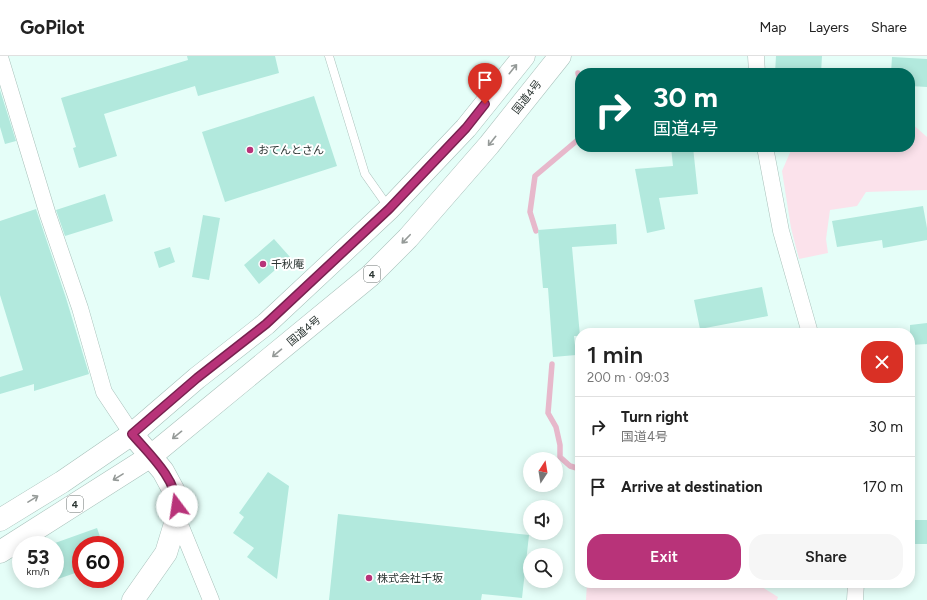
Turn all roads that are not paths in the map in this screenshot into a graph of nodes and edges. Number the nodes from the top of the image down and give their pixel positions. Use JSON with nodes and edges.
{"nodes":[{"id":1,"x":329,"y":56,"type":"edge"},
{"id":2,"x":524,"y":56,"type":"edge"},
{"id":3,"x":560,"y":56,"type":"edge"},
{"id":4,"x":756,"y":56,"type":"edge"},
{"id":5,"x":0,"y":57,"type":"edge"},
{"id":6,"x":757,"y":68,"type":"edge"},
{"id":7,"x":766,"y":152,"type":"edge"},
{"id":8,"x":389,"y":209,"type":"junction"},
{"id":9,"x":809,"y":328,"type":"edge"},
{"id":10,"x":132,"y":434,"type":"junction"},
{"id":11,"x":151,"y":456,"type":"junction"},
{"id":12,"x":177,"y":518,"type":"junction"},
{"id":13,"x":0,"y":520,"type":"edge"},
{"id":14,"x":0,"y":552,"type":"edge"},
{"id":15,"x":856,"y":588,"type":"edge"},
{"id":16,"x":133,"y":600,"type":"edge"},
{"id":17,"x":211,"y":600,"type":"edge"},
{"id":18,"x":855,"y":600,"type":"edge"}],
"edges":[{"from":1,"to":8,"type":"lane"},
{"from":8,"to":2,"type":"main road","number":"4","one_way":true},
{"from":3,"to":11,"type":"main road","name":"国道4号","number":"4","one_way":true},
{"from":4,"to":6,"type":"street"},
{"from":5,"to":10,"type":"street"},
{"from":7,"to":9,"type":"street"},
{"from":8,"to":10,"type":"main road","number":"4"},
{"from":10,"to":11,"type":"main road"},
{"from":13,"to":10,"type":"main road","number":"4","one_way":true},
{"from":11,"to":12,"type":"main road"},
{"from":11,"to":14,"type":"main road","name":"国道4号","number":"4","one_way":true},
{"from":12,"to":16,"type":"main road"},
{"from":12,"to":17,"type":"street"},
{"from":15,"to":18,"type":"street"}]}
